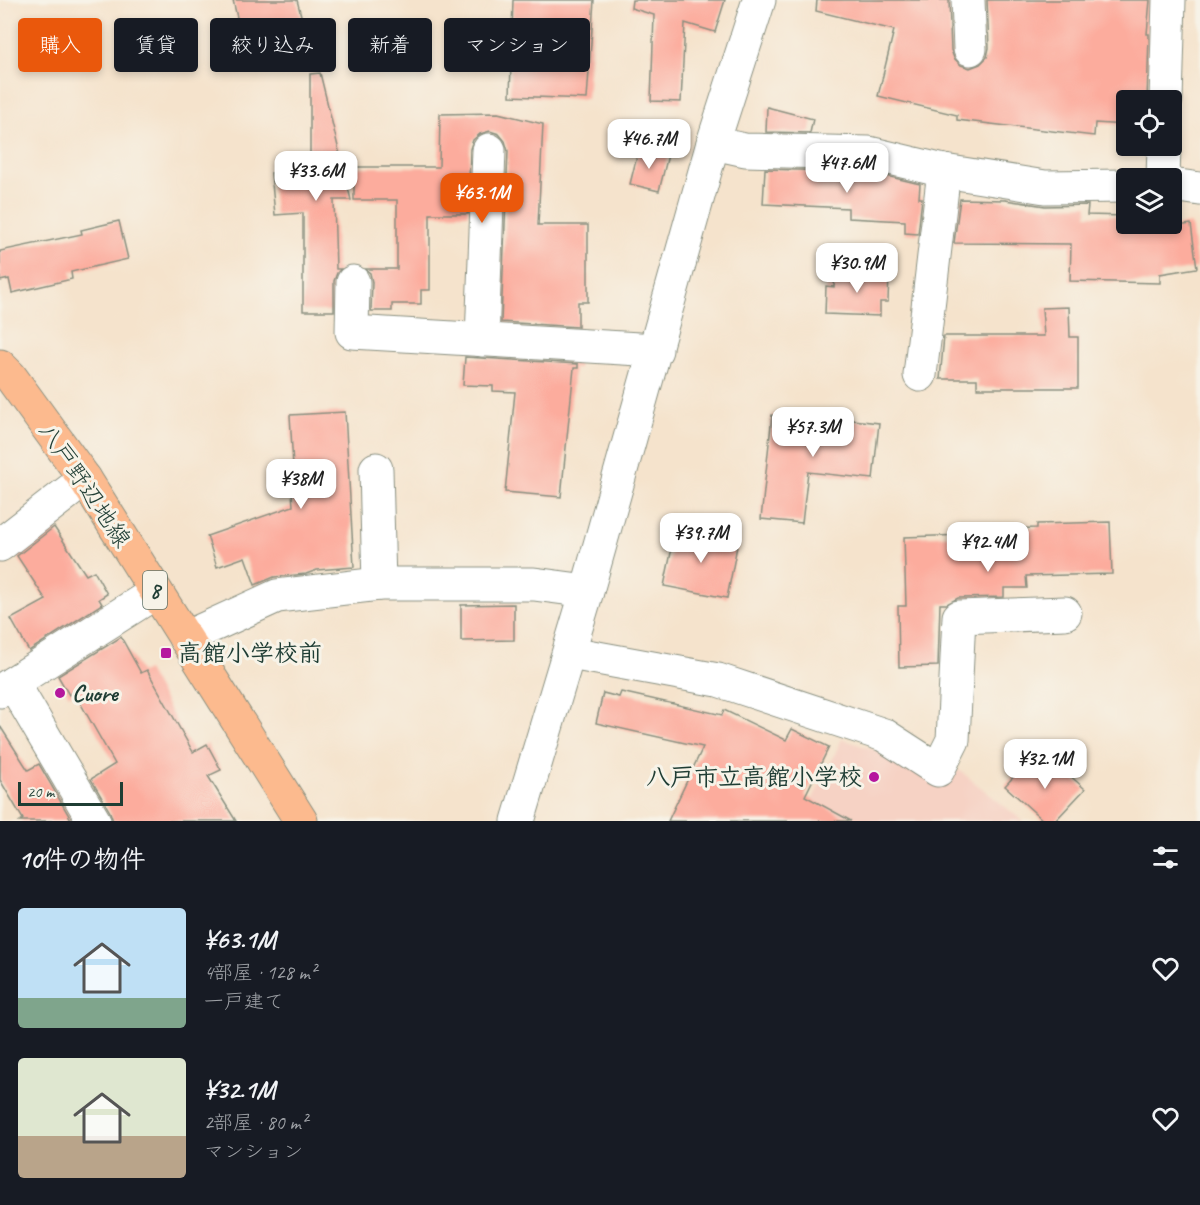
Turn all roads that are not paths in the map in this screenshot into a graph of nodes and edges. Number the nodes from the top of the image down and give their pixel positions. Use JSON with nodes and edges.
{"nodes":[{"id":1,"x":759,"y":0,"type":"edge"},
{"id":2,"x":968,"y":0,"type":"edge"},
{"id":3,"x":1169,"y":0,"type":"edge"},
{"id":4,"x":970,"y":49,"type":"dead end"},
{"id":5,"x":1166,"y":90,"type":"edge"},
{"id":6,"x":713,"y":143,"type":"junction"},
{"id":7,"x":489,"y":150,"type":"dead end"},
{"id":8,"x":944,"y":171,"type":"junction"},
{"id":9,"x":1116,"y":186,"type":"edge"},
{"id":10,"x":1182,"y":186,"type":"edge"},
{"id":11,"x":1200,"y":189,"type":"edge"},
{"id":12,"x":353,"y":282,"type":"dead end"},
{"id":13,"x":482,"y":340,"type":"junction"},
{"id":14,"x":656,"y":350,"type":"junction"},
{"id":15,"x":920,"y":375,"type":"dead end"},
{"id":16,"x":3,"y":376,"type":"edge"},
{"id":17,"x":376,"y":469,"type":"dead end"},
{"id":18,"x":84,"y":479,"type":"junction"},
{"id":19,"x":0,"y":545,"type":"edge"},
{"id":20,"x":379,"y":584,"type":"junction"},
{"id":21,"x":587,"y":591,"type":"junction"},
{"id":22,"x":156,"y":592,"type":"junction"},
{"id":23,"x":1065,"y":613,"type":"dead end"},
{"id":24,"x":185,"y":638,"type":"junction"},
{"id":25,"x":570,"y":653,"type":"junction"},
{"id":26,"x":7,"y":687,"type":"edge"},
{"id":27,"x":94,"y":821,"type":"edge"},
{"id":28,"x":301,"y":821,"type":"edge"},
{"id":29,"x":518,"y":821,"type":"edge"}],
"edges":[{"from":1,"to":6,"type":"street"},
{"from":2,"to":4,"type":"street"},
{"from":3,"to":5,"type":"street"},
{"from":6,"to":8,"type":"street"},
{"from":6,"to":14,"type":"street"},
{"from":7,"to":13,"type":"street"},
{"from":8,"to":9,"type":"street"},
{"from":8,"to":15,"type":"street"},
{"from":10,"to":11,"type":"street"},
{"from":12,"to":13,"type":"street"},
{"from":13,"to":14,"type":"street"},
{"from":14,"to":21,"type":"street"},
{"from":16,"to":18,"type":"main road","name":"八戸野辺地線","number":"8"},
{"from":17,"to":20,"type":"street"},
{"from":18,"to":19,"type":"street"},
{"from":18,"to":22,"type":"main road","name":"八戸野辺地線","number":"8"},
{"from":20,"to":21,"type":"street"},
{"from":20,"to":24,"type":"street"},
{"from":21,"to":25,"type":"street"},
{"from":22,"to":24,"type":"main road","name":"八戸野辺地線","number":"8"},
{"from":22,"to":26,"type":"street"},
{"from":23,"to":25,"type":"street"},
{"from":24,"to":28,"type":"main road","name":"八戸野辺地線","number":"8"},
{"from":25,"to":29,"type":"street"},
{"from":26,"to":27,"type":"street"}]}
